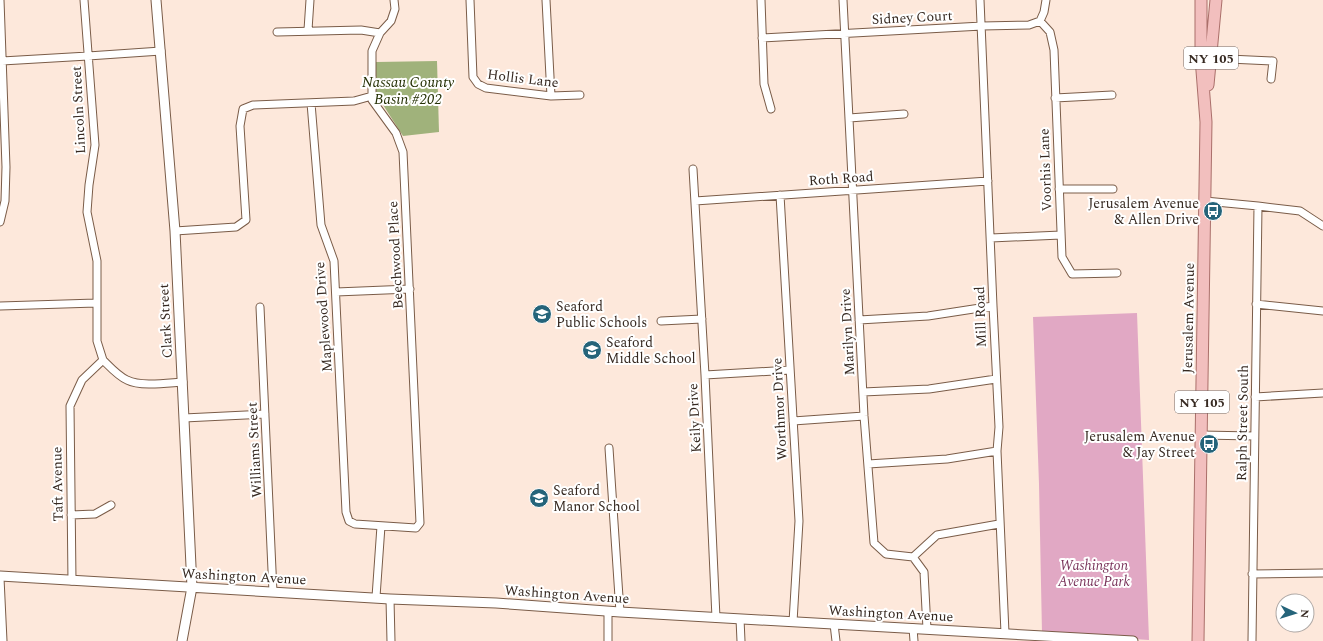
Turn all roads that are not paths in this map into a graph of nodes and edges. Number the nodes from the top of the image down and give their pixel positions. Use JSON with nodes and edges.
{"nodes":[{"id":1,"x":0,"y":0,"type":"edge"},
{"id":2,"x":84,"y":0,"type":"edge"},
{"id":3,"x":156,"y":0,"type":"edge"},
{"id":4,"x":310,"y":0,"type":"edge"},
{"id":5,"x":394,"y":0,"type":"edge"},
{"id":6,"x":470,"y":0,"type":"edge"},
{"id":7,"x":546,"y":0,"type":"edge"},
{"id":8,"x":761,"y":0,"type":"edge"},
{"id":9,"x":843,"y":0,"type":"edge"},
{"id":10,"x":980,"y":0,"type":"edge"},
{"id":11,"x":1046,"y":0,"type":"edge"},
{"id":12,"x":1201,"y":0,"type":"edge"},
{"id":13,"x":1216,"y":0,"type":"edge"},
{"id":14,"x":0,"y":15,"type":"edge"},
{"id":15,"x":1040,"y":21,"type":"junction"},
{"id":16,"x":982,"y":26,"type":"junction"},
{"id":17,"x":308,"y":30,"type":"junction"},
{"id":18,"x":277,"y":32,"type":"dead end"},
{"id":19,"x":380,"y":33,"type":"junction"},
{"id":20,"x":844,"y":34,"type":"junction"},
{"id":21,"x":762,"y":38,"type":"junction"},
{"id":22,"x":161,"y":51,"type":"junction"},
{"id":23,"x":88,"y":56,"type":"junction"},
{"id":24,"x":1206,"y":58,"type":"junction"},
{"id":25,"x":2,"y":61,"type":"junction"},
{"id":26,"x":1271,"y":79,"type":"dead end"},
{"id":27,"x":580,"y":95,"type":"dead end"},
{"id":28,"x":1112,"y":95,"type":"dead end"},
{"id":29,"x":372,"y":96,"type":"junction"},
{"id":30,"x":551,"y":96,"type":"junction"},
{"id":31,"x":1055,"y":98,"type":"junction"},
{"id":32,"x":311,"y":103,"type":"junction"},
{"id":33,"x":772,"y":110,"type":"dead end"},
{"id":34,"x":904,"y":114,"type":"dead end"},
{"id":35,"x":849,"y":118,"type":"junction"},
{"id":36,"x":693,"y":170,"type":"dead end"},
{"id":37,"x":988,"y":181,"type":"junction"},
{"id":38,"x":1059,"y":189,"type":"junction"},
{"id":39,"x":1113,"y":189,"type":"dead end"},
{"id":40,"x":853,"y":190,"type":"junction"},
{"id":41,"x":780,"y":195,"type":"junction"},
{"id":42,"x":695,"y":201,"type":"junction"},
{"id":43,"x":1205,"y":201,"type":"junction"},
{"id":44,"x":1258,"y":206,"type":"junction"},
{"id":45,"x":0,"y":222,"type":"edge"},
{"id":46,"x":1323,"y":226,"type":"edge"},
{"id":47,"x":175,"y":231,"type":"junction"},
{"id":48,"x":1061,"y":235,"type":"junction"},
{"id":49,"x":991,"y":238,"type":"junction"},
{"id":50,"x":1117,"y":273,"type":"dead end"},
{"id":51,"x":410,"y":289,"type":"junction"},
{"id":52,"x":336,"y":292,"type":"junction"},
{"id":53,"x":96,"y":303,"type":"junction"},
{"id":54,"x":1256,"y":304,"type":"junction"},
{"id":55,"x":0,"y":306,"type":"edge"},
{"id":56,"x":993,"y":306,"type":"junction"},
{"id":57,"x":260,"y":307,"type":"dead end"},
{"id":58,"x":1323,"y":311,"type":"edge"},
{"id":59,"x":702,"y":319,"type":"junction"},
{"id":60,"x":859,"y":320,"type":"junction"},
{"id":61,"x":661,"y":321,"type":"dead end"},
{"id":62,"x":103,"y":360,"type":"junction"},
{"id":63,"x":790,"y":370,"type":"junction"},
{"id":64,"x":705,"y":375,"type":"junction"},
{"id":65,"x":996,"y":379,"type":"junction"},
{"id":66,"x":183,"y":382,"type":"junction"},
{"id":67,"x":863,"y":392,"type":"junction"},
{"id":68,"x":1323,"y":393,"type":"edge"},
{"id":69,"x":1255,"y":397,"type":"junction"},
{"id":70,"x":265,"y":414,"type":"junction"},
{"id":71,"x":864,"y":416,"type":"junction"},
{"id":72,"x":184,"y":418,"type":"junction"},
{"id":73,"x":793,"y":421,"type":"junction"},
{"id":74,"x":1201,"y":435,"type":"junction"},
{"id":75,"x":1254,"y":436,"type":"junction"},
{"id":76,"x":609,"y":448,"type":"dead end"},
{"id":77,"x":997,"y":451,"type":"junction"},
{"id":78,"x":868,"y":464,"type":"junction"},
{"id":79,"x":111,"y":505,"type":"dead end"},
{"id":80,"x":71,"y":515,"type":"junction"},
{"id":81,"x":999,"y":524,"type":"junction"},
{"id":82,"x":381,"y":526,"type":"junction"},
{"id":83,"x":913,"y":556,"type":"junction"},
{"id":84,"x":1323,"y":573,"type":"edge"},
{"id":85,"x":1252,"y":574,"type":"junction"},
{"id":86,"x":0,"y":577,"type":"edge"},
{"id":87,"x":72,"y":580,"type":"junction"},
{"id":88,"x":192,"y":587,"type":"junction"},
{"id":89,"x":273,"y":592,"type":"junction"},
{"id":90,"x":376,"y":597,"type":"junction"},
{"id":91,"x":390,"y":599,"type":"junction"},
{"id":92,"x":608,"y":611,"type":"junction"},
{"id":93,"x":620,"y":612,"type":"junction"},
{"id":94,"x":716,"y":618,"type":"junction"},
{"id":95,"x":740,"y":619,"type":"junction"},
{"id":96,"x":793,"y":622,"type":"junction"},
{"id":97,"x":834,"y":624,"type":"junction"},
{"id":98,"x":913,"y":628,"type":"junction"},
{"id":99,"x":927,"y":629,"type":"junction"},
{"id":100,"x":1005,"y":633,"type":"junction"},
{"id":101,"x":1052,"y":639,"type":"edge"},
{"id":102,"x":3,"y":641,"type":"edge"},
{"id":103,"x":182,"y":641,"type":"edge"},
{"id":104,"x":391,"y":641,"type":"edge"},
{"id":105,"x":608,"y":641,"type":"edge"},
{"id":106,"x":741,"y":641,"type":"edge"},
{"id":107,"x":836,"y":641,"type":"edge"},
{"id":108,"x":914,"y":641,"type":"edge"},
{"id":109,"x":1133,"y":641,"type":"edge"},
{"id":110,"x":1198,"y":641,"type":"edge"},
{"id":111,"x":1252,"y":641,"type":"edge"}],
"edges":[{"from":1,"to":14,"type":"street"},
{"from":2,"to":23,"type":"street","name":"Lincoln Street"},
{"from":3,"to":22,"type":"street","name":"Clark Street"},
{"from":4,"to":17,"type":"street"},
{"from":5,"to":19,"type":"street","name":"Beechwood Place"},
{"from":6,"to":30,"type":"street","name":"Hollis Lane"},
{"from":7,"to":30,"type":"street"},
{"from":8,"to":21,"type":"street"},
{"from":9,"to":20,"type":"street","name":"Marilyn Drive"},
{"from":10,"to":16,"type":"street","name":"Mill Road"},
{"from":11,"to":15,"type":"street"},
{"from":12,"to":24,"type":"main road","name":"Jerusalem Avenue","number":"NY 105"},
{"from":13,"to":24,"type":"main road","name":"Jerusalem Avenue","number":"NY 105"},
{"from":14,"to":25,"type":"street"},
{"from":15,"to":16,"type":"street","name":"Sidney Court"},
{"from":15,"to":31,"type":"street","name":"Voorhis Lane"},
{"from":16,"to":20,"type":"street","name":"Sidney Court"},
{"from":16,"to":37,"type":"street","name":"Mill Road"},
{"from":17,"to":18,"type":"street"},
{"from":17,"to":19,"type":"street"},
{"from":19,"to":29,"type":"street","name":"Beechwood Place"},
{"from":20,"to":21,"type":"street","name":"Sidney Court"},
{"from":20,"to":35,"type":"street","name":"Marilyn Drive"},
{"from":21,"to":33,"type":"street"},
{"from":22,"to":23,"type":"street"},
{"from":22,"to":47,"type":"street","name":"Clark Street"},
{"from":23,"to":25,"type":"street"},
{"from":23,"to":53,"type":"street","name":"Lincoln Street"},
{"from":24,"to":26,"type":"street"},
{"from":24,"to":43,"type":"main road","name":"Jerusalem Avenue","number":"NY 105"},
{"from":25,"to":45,"type":"street"},
{"from":27,"to":30,"type":"street","name":"Hollis Lane"},
{"from":28,"to":31,"type":"street"},
{"from":29,"to":32,"type":"street"},
{"from":29,"to":51,"type":"street","name":"Beechwood Place"},
{"from":31,"to":38,"type":"street","name":"Voorhis Lane"},
{"from":32,"to":47,"type":"street"},
{"from":32,"to":52,"type":"street","name":"Maplewood Drive"},
{"from":34,"to":35,"type":"street"},
{"from":35,"to":40,"type":"street","name":"Marilyn Drive"},
{"from":36,"to":42,"type":"street","name":"Keily Drive"},
{"from":37,"to":40,"type":"street","name":"Roth Road"},
{"from":37,"to":49,"type":"street","name":"Mill Road"},
{"from":38,"to":39,"type":"street"},
{"from":38,"to":48,"type":"street","name":"Voorhis Lane"},
{"from":40,"to":41,"type":"street","name":"Roth Road"},
{"from":40,"to":60,"type":"street","name":"Marilyn Drive"},
{"from":41,"to":42,"type":"street","name":"Roth Road"},
{"from":41,"to":63,"type":"street","name":"Worthmor Drive"},
{"from":42,"to":59,"type":"street","name":"Keily Drive"},
{"from":43,"to":44,"type":"street"},
{"from":43,"to":74,"type":"main road","name":"Jerusalem Avenue","number":"NY 105"},
{"from":44,"to":46,"type":"street"},
{"from":44,"to":54,"type":"street","name":"Ralph Street South"},
{"from":47,"to":66,"type":"street","name":"Clark Street"},
{"from":48,"to":49,"type":"street"},
{"from":48,"to":50,"type":"street","name":"Voorhis Lane"},
{"from":49,"to":56,"type":"street","name":"Mill Road"},
{"from":51,"to":52,"type":"street"},
{"from":51,"to":82,"type":"street","name":"Beechwood Place"},
{"from":52,"to":82,"type":"street","name":"Maplewood Drive"},
{"from":53,"to":55,"type":"street"},
{"from":53,"to":62,"type":"street","name":"Lincoln Street"},
{"from":54,"to":58,"type":"street"},
{"from":54,"to":69,"type":"street","name":"Ralph Street South"},
{"from":56,"to":60,"type":"street"},
{"from":56,"to":65,"type":"street","name":"Mill Road"},
{"from":57,"to":70,"type":"street","name":"Williams Street"},
{"from":59,"to":61,"type":"street"},
{"from":59,"to":64,"type":"street","name":"Keily Drive"},
{"from":60,"to":67,"type":"street","name":"Marilyn Drive"},
{"from":62,"to":66,"type":"street","name":"Lincoln Street"},
{"from":62,"to":80,"type":"street","name":"Taft Avenue"},
{"from":63,"to":64,"type":"street"},
{"from":63,"to":73,"type":"street","name":"Worthmor Drive"},
{"from":64,"to":94,"type":"street","name":"Keily Drive"},
{"from":65,"to":67,"type":"street"},
{"from":65,"to":77,"type":"street","name":"Mill Road"},
{"from":66,"to":72,"type":"street","name":"Clark Street"},
{"from":67,"to":71,"type":"street","name":"Marilyn Drive"},
{"from":68,"to":69,"type":"street"},
{"from":69,"to":75,"type":"street","name":"Ralph Street South"},
{"from":70,"to":72,"type":"street"},
{"from":70,"to":89,"type":"street","name":"Williams Street"},
{"from":71,"to":73,"type":"street"},
{"from":71,"to":78,"type":"street","name":"Marilyn Drive"},
{"from":72,"to":88,"type":"street","name":"Clark Street"},
{"from":73,"to":96,"type":"street","name":"Worthmor Drive"},
{"from":74,"to":75,"type":"street"},
{"from":74,"to":110,"type":"main road","name":"Jerusalem Avenue","number":"NY 105"},
{"from":75,"to":85,"type":"street","name":"Ralph Street South"},
{"from":76,"to":93,"type":"street"},
{"from":77,"to":78,"type":"street"},
{"from":77,"to":81,"type":"street","name":"Mill Road"},
{"from":78,"to":83,"type":"street","name":"Marilyn Drive"},
{"from":79,"to":80,"type":"street"},
{"from":80,"to":87,"type":"street","name":"Taft Avenue"},
{"from":81,"to":83,"type":"street"},
{"from":81,"to":100,"type":"street","name":"Mill Road"},
{"from":82,"to":90,"type":"street"},
{"from":83,"to":99,"type":"street"},
{"from":84,"to":85,"type":"street"},
{"from":85,"to":111,"type":"street","name":"Ralph Street South"},
{"from":86,"to":87,"type":"street","name":"Washington Avenue"},
{"from":86,"to":102,"type":"street"},
{"from":87,"to":88,"type":"street","name":"Washington Avenue"},
{"from":88,"to":89,"type":"street","name":"Washington Avenue"},
{"from":88,"to":103,"type":"street","name":"Clark Street"},
{"from":89,"to":90,"type":"street","name":"Washington Avenue"},
{"from":90,"to":91,"type":"street","name":"Washington Avenue"},
{"from":91,"to":92,"type":"street","name":"Washington Avenue"},
{"from":91,"to":104,"type":"street"},
{"from":92,"to":93,"type":"street","name":"Washington Avenue"},
{"from":92,"to":105,"type":"street"},
{"from":93,"to":94,"type":"street","name":"Washington Avenue"},
{"from":94,"to":95,"type":"street","name":"Washington Avenue"},
{"from":95,"to":96,"type":"street","name":"Washington Avenue"},
{"from":95,"to":106,"type":"street"},
{"from":96,"to":97,"type":"street","name":"Washington Avenue"},
{"from":97,"to":98,"type":"street","name":"Washington Avenue"},
{"from":97,"to":107,"type":"street"},
{"from":98,"to":99,"type":"street","name":"Washington Avenue"},
{"from":98,"to":108,"type":"street"},
{"from":99,"to":100,"type":"street","name":"Washington Avenue"},
{"from":100,"to":101,"type":"street","name":"Washington Avenue"},
{"from":101,"to":109,"type":"street","name":"Washington Avenue"}]}
